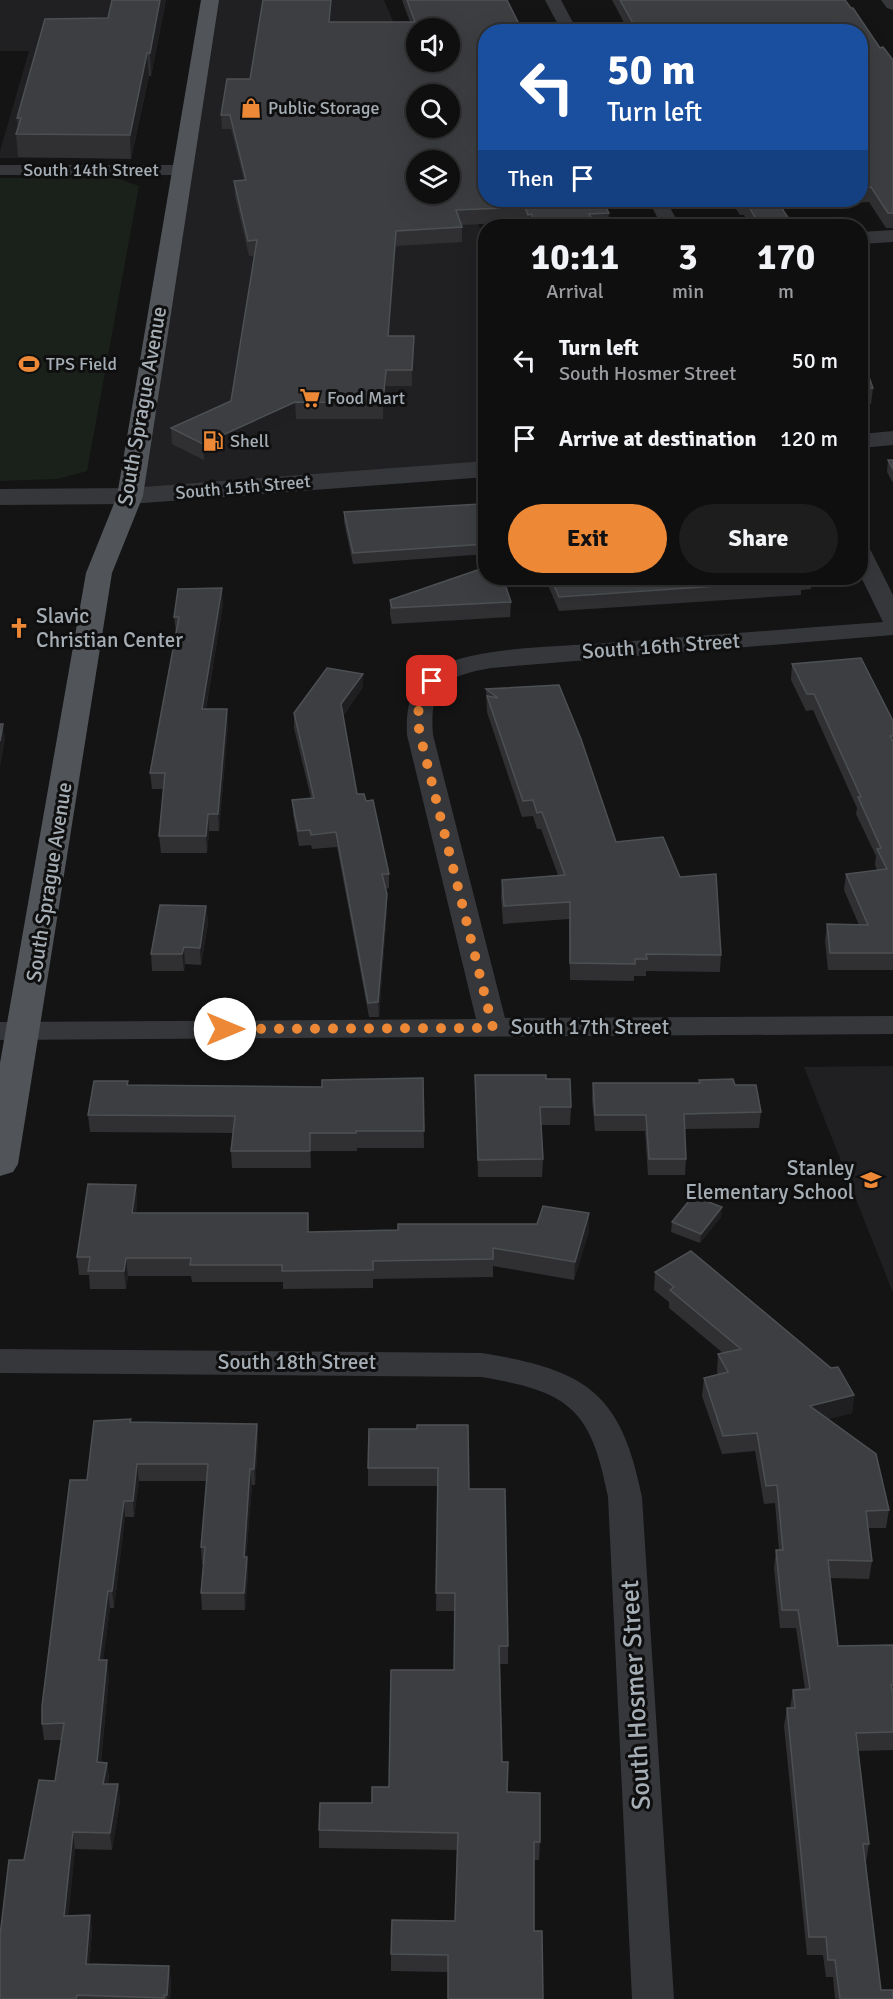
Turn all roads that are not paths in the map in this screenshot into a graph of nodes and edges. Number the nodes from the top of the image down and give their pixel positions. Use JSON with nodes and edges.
{"nodes":[{"id":1,"x":210,"y":0,"type":"edge"},
{"id":2,"x":553,"y":0,"type":"edge"},
{"id":3,"x":889,"y":0,"type":"edge"},
{"id":4,"x":893,"y":5,"type":"edge"},
{"id":5,"x":566,"y":24,"type":"edge"},
{"id":6,"x":0,"y":170,"type":"edge"},
{"id":7,"x":182,"y":170,"type":"junction"},
{"id":8,"x":893,"y":236,"type":"edge"},
{"id":9,"x":868,"y":238,"type":"edge"},
{"id":10,"x":893,"y":438,"type":"edge"},
{"id":11,"x":868,"y":440,"type":"edge"},
{"id":12,"x":478,"y":470,"type":"edge"},
{"id":13,"x":130,"y":496,"type":"junction"},
{"id":14,"x":0,"y":497,"type":"edge"},
{"id":15,"x":868,"y":567,"type":"edge"},
{"id":16,"x":893,"y":619,"type":"edge"},
{"id":17,"x":893,"y":628,"type":"edge"},
{"id":18,"x":893,"y":1025,"type":"edge"},
{"id":19,"x":493,"y":1028,"type":"junction"},
{"id":20,"x":12,"y":1030,"type":"edge"},
{"id":21,"x":0,"y":1164,"type":"edge"},
{"id":22,"x":0,"y":1361,"type":"edge"},
{"id":23,"x":584,"y":1402,"type":"joint"},
{"id":24,"x":652,"y":1999,"type":"edge"}],
"edges":[{"from":1,"to":7,"type":"main road","name":"South Sprague Avenue"},
{"from":2,"to":5,"type":"street"},
{"from":3,"to":4,"type":"street"},
{"from":6,"to":7,"type":"street","name":"South 14th Street"},
{"from":7,"to":13,"type":"main road","name":"South Sprague Avenue"},
{"from":8,"to":9,"type":"street"},
{"from":10,"to":11,"type":"street"},
{"from":12,"to":13,"type":"street","name":"South 15th Street"},
{"from":13,"to":14,"type":"street","name":"South 15th Street"},
{"from":13,"to":20,"type":"main road","name":"South Sprague Avenue"},
{"from":15,"to":16,"type":"street"},
{"from":17,"to":19,"type":"street","name":"South 16th Street"},
{"from":18,"to":19,"type":"street","name":"South 17th Street"},
{"from":19,"to":20,"type":"street","name":"South 17th Street"},
{"from":20,"to":21,"type":"main road","name":"South Sprague Avenue"},
{"from":22,"to":23,"type":"street","name":"South 18th Street"},
{"from":23,"to":24,"type":"street","name":"South Hosmer Street"}]}
